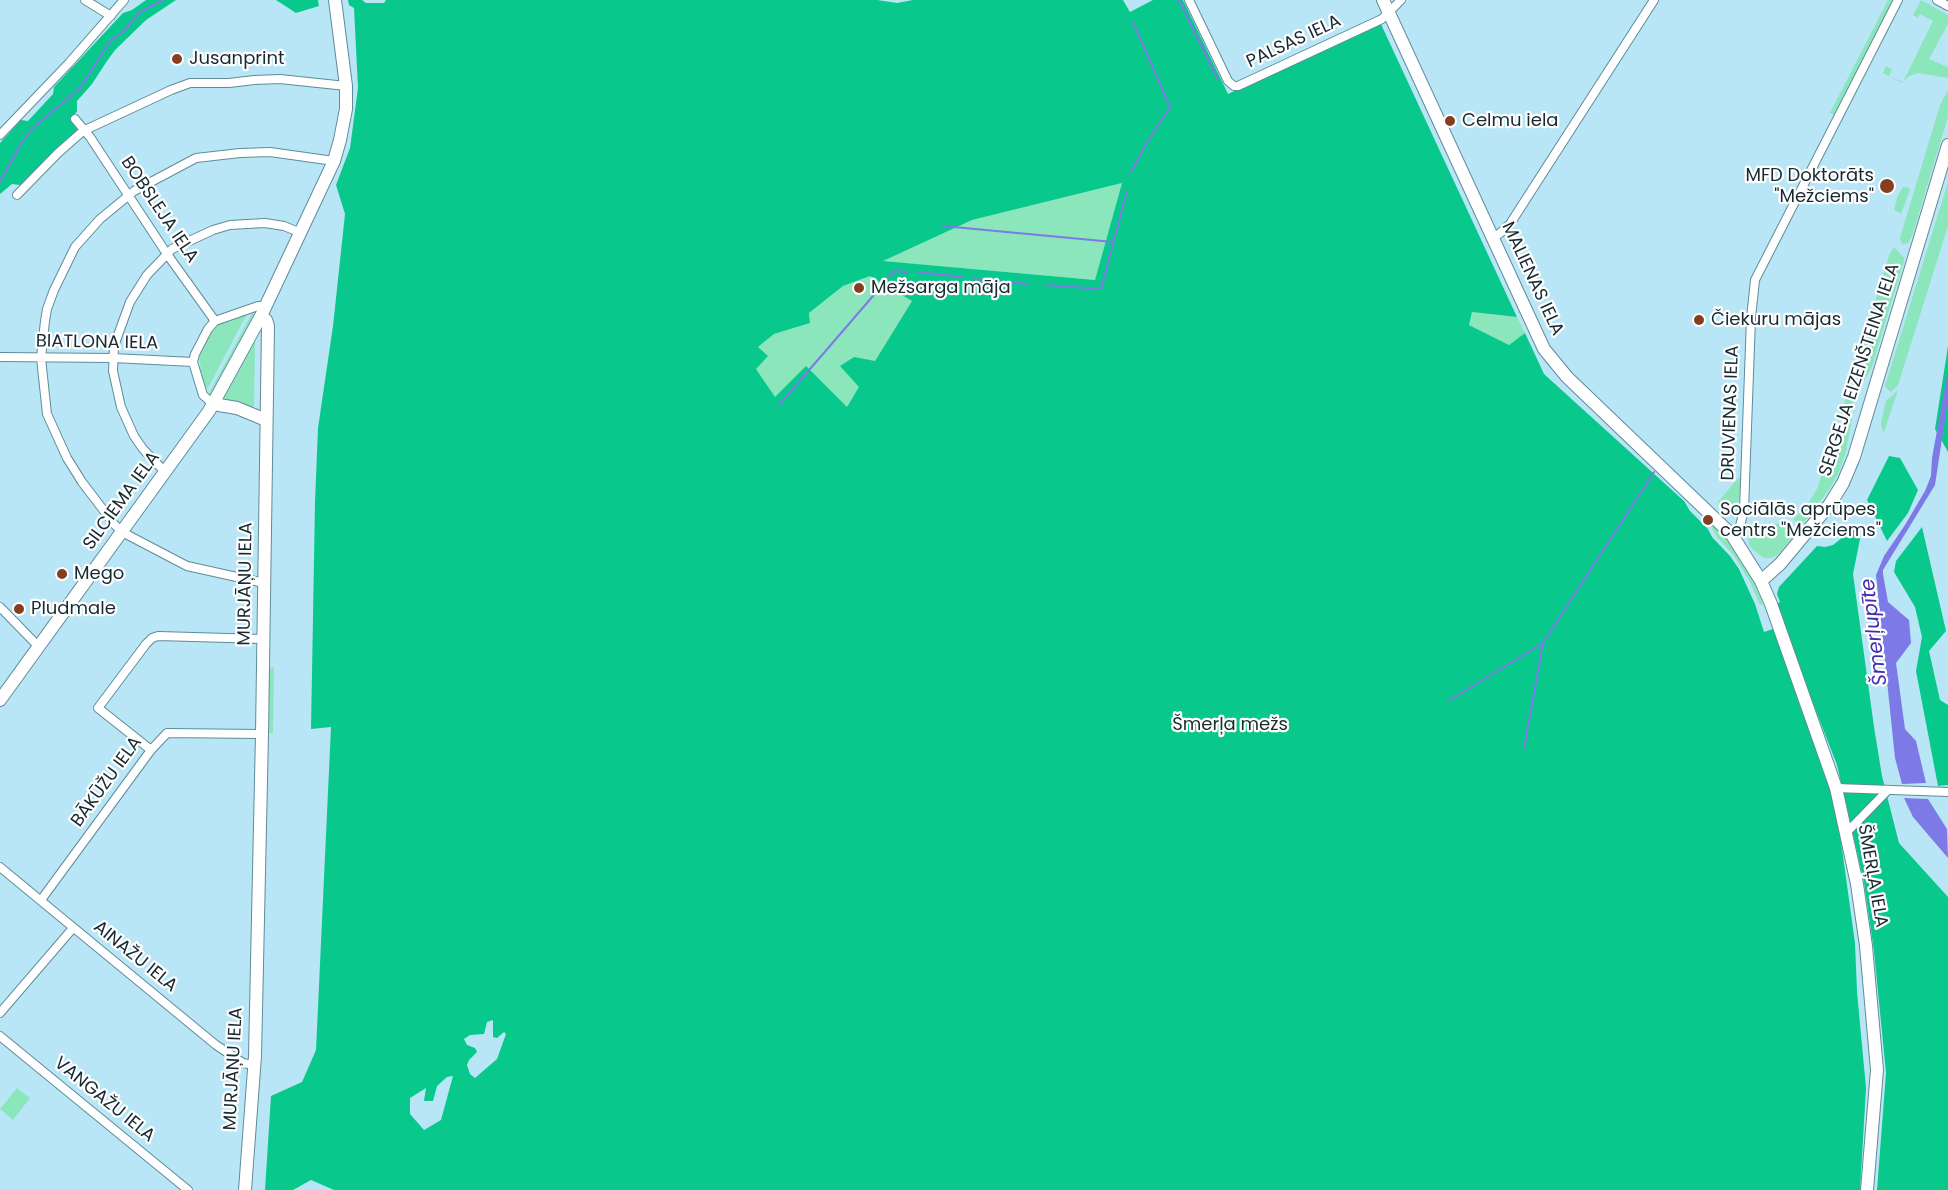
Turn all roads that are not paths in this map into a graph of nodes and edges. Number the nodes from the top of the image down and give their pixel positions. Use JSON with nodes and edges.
{"nodes":[{"id":1,"x":85,"y":0,"type":"edge"},
{"id":2,"x":335,"y":0,"type":"edge"},
{"id":3,"x":1189,"y":0,"type":"edge"},
{"id":4,"x":1383,"y":0,"type":"edge"},
{"id":5,"x":1401,"y":0,"type":"edge"},
{"id":6,"x":1654,"y":0,"type":"edge"},
{"id":7,"x":1898,"y":0,"type":"edge"},
{"id":8,"x":1937,"y":0,"type":"edge"},
{"id":9,"x":119,"y":2,"type":"edge"},
{"id":10,"x":1948,"y":6,"type":"edge"},
{"id":11,"x":1389,"y":12,"type":"junction"},
{"id":12,"x":111,"y":16,"type":"junction"},
{"id":13,"x":346,"y":86,"type":"junction"},
{"id":14,"x":75,"y":119,"type":"dead end"},
{"id":15,"x":83,"y":131,"type":"junction"},
{"id":16,"x":0,"y":135,"type":"edge"},
{"id":17,"x":1948,"y":145,"type":"edge"},
{"id":18,"x":334,"y":161,"type":"junction"},
{"id":19,"x":129,"y":194,"type":"junction"},
{"id":20,"x":17,"y":195,"type":"dead end"},
{"id":21,"x":301,"y":232,"type":"junction"},
{"id":22,"x":1492,"y":237,"type":"junction"},
{"id":23,"x":167,"y":254,"type":"junction"},
{"id":24,"x":264,"y":311,"type":"junction"},
{"id":25,"x":215,"y":321,"type":"junction"},
{"id":26,"x":0,"y":357,"type":"edge"},
{"id":27,"x":41,"y":358,"type":"junction"},
{"id":28,"x":112,"y":358,"type":"junction"},
{"id":29,"x":193,"y":362,"type":"junction"},
{"id":30,"x":213,"y":404,"type":"junction"},
{"id":31,"x":266,"y":420,"type":"junction"},
{"id":32,"x":166,"y":473,"type":"junction"},
{"id":33,"x":122,"y":532,"type":"junction"},
{"id":34,"x":1732,"y":535,"type":"junction"},
{"id":35,"x":1761,"y":581,"type":"junction"},
{"id":36,"x":264,"y":583,"type":"junction"},
{"id":37,"x":0,"y":607,"type":"edge"},
{"id":38,"x":263,"y":639,"type":"junction"},
{"id":39,"x":39,"y":647,"type":"junction"},
{"id":40,"x":0,"y":700,"type":"edge"},
{"id":41,"x":262,"y":734,"type":"junction"},
{"id":42,"x":151,"y":750,"type":"junction"},
{"id":43,"x":1836,"y":788,"type":"junction"},
{"id":44,"x":1888,"y":790,"type":"junction"},
{"id":45,"x":1948,"y":792,"type":"edge"},
{"id":46,"x":1846,"y":832,"type":"junction"},
{"id":47,"x":0,"y":867,"type":"edge"},
{"id":48,"x":41,"y":900,"type":"junction"},
{"id":49,"x":73,"y":928,"type":"junction"},
{"id":50,"x":0,"y":1013,"type":"edge"},
{"id":51,"x":0,"y":1036,"type":"edge"},
{"id":52,"x":254,"y":1065,"type":"junction"},
{"id":53,"x":188,"y":1190,"type":"edge"},
{"id":54,"x":244,"y":1190,"type":"edge"},
{"id":55,"x":1868,"y":1190,"type":"edge"}],
"edges":[{"from":1,"to":12,"type":"street"},
{"from":2,"to":13,"type":"street"},
{"from":3,"to":11,"type":"street","name":"PALSAS IELA"},
{"from":4,"to":11,"type":"street","name":"MALIENAS IELA"},
{"from":5,"to":11,"type":"street"},
{"from":6,"to":22,"type":"street"},
{"from":7,"to":34,"type":"street","name":"DRUVIENAS IELA"},
{"from":8,"to":10,"type":"street"},
{"from":9,"to":12,"type":"street"},
{"from":11,"to":22,"type":"street","name":"MALIENAS IELA"},
{"from":12,"to":16,"type":"street"},
{"from":13,"to":15,"type":"street"},
{"from":13,"to":18,"type":"street"},
{"from":14,"to":15,"type":"street","name":"BOBSLEJA IELA"},
{"from":15,"to":19,"type":"street","name":"BOBSLEJA IELA"},
{"from":15,"to":20,"type":"street"},
{"from":17,"to":35,"type":"street","name":"SERGEJA EIZENŠTEINA IELA"},
{"from":18,"to":19,"type":"street"},
{"from":18,"to":21,"type":"street"},
{"from":19,"to":23,"type":"street","name":"BOBSLEJA IELA"},
{"from":19,"to":27,"type":"street"},
{"from":21,"to":23,"type":"street"},
{"from":21,"to":24,"type":"street"},
{"from":22,"to":34,"type":"street","name":"MALIENAS IELA"},
{"from":23,"to":25,"type":"street","name":"BOBSLEJA IELA"},
{"from":23,"to":28,"type":"street"},
{"from":24,"to":25,"type":"street"},
{"from":24,"to":30,"type":"street","name":"SILCIEMA IELA"},
{"from":24,"to":31,"type":"street","name":"MURJĀŅU IELA"},
{"from":25,"to":29,"type":"street"},
{"from":26,"to":27,"type":"street","name":"BIATLONA IELA"},
{"from":27,"to":28,"type":"street","name":"BIATLONA IELA"},
{"from":27,"to":33,"type":"street"},
{"from":28,"to":29,"type":"street","name":"BIATLONA IELA"},
{"from":28,"to":32,"type":"street"},
{"from":29,"to":30,"type":"street"},
{"from":30,"to":31,"type":"street"},
{"from":30,"to":32,"type":"street","name":"SILCIEMA IELA"},
{"from":31,"to":36,"type":"street","name":"MURJĀŅU IELA"},
{"from":32,"to":33,"type":"street","name":"SILCIEMA IELA"},
{"from":33,"to":36,"type":"street"},
{"from":33,"to":39,"type":"street","name":"SILCIEMA IELA"},
{"from":34,"to":35,"type":"street","name":"MALIENAS IELA"},
{"from":35,"to":43,"type":"street","name":"ŠMERĻA IELA"},
{"from":36,"to":38,"type":"street","name":"MURJĀŅU IELA"},
{"from":37,"to":39,"type":"street"},
{"from":38,"to":41,"type":"street","name":"MURJĀŅU IELA"},
{"from":38,"to":42,"type":"street"},
{"from":39,"to":40,"type":"street","name":"SILCIEMA IELA"},
{"from":41,"to":42,"type":"street","name":"BĀKŪŽU IELA"},
{"from":41,"to":52,"type":"street","name":"MURJĀŅU IELA"},
{"from":42,"to":48,"type":"street","name":"BĀKŪŽU IELA"},
{"from":43,"to":44,"type":"street"},
{"from":43,"to":46,"type":"street","name":"ŠMERĻA IELA"},
{"from":44,"to":45,"type":"street"},
{"from":44,"to":46,"type":"street"},
{"from":46,"to":55,"type":"street","name":"ŠMERĻA IELA"},
{"from":47,"to":48,"type":"street","name":"AINAŽU IELA"},
{"from":48,"to":49,"type":"street","name":"AINAŽU IELA"},
{"from":49,"to":50,"type":"street"},
{"from":49,"to":52,"type":"street","name":"AINAŽU IELA"},
{"from":51,"to":53,"type":"street","name":"VANGAŽU IELA"},
{"from":52,"to":54,"type":"street","name":"MURJĀŅU IELA"}]}
